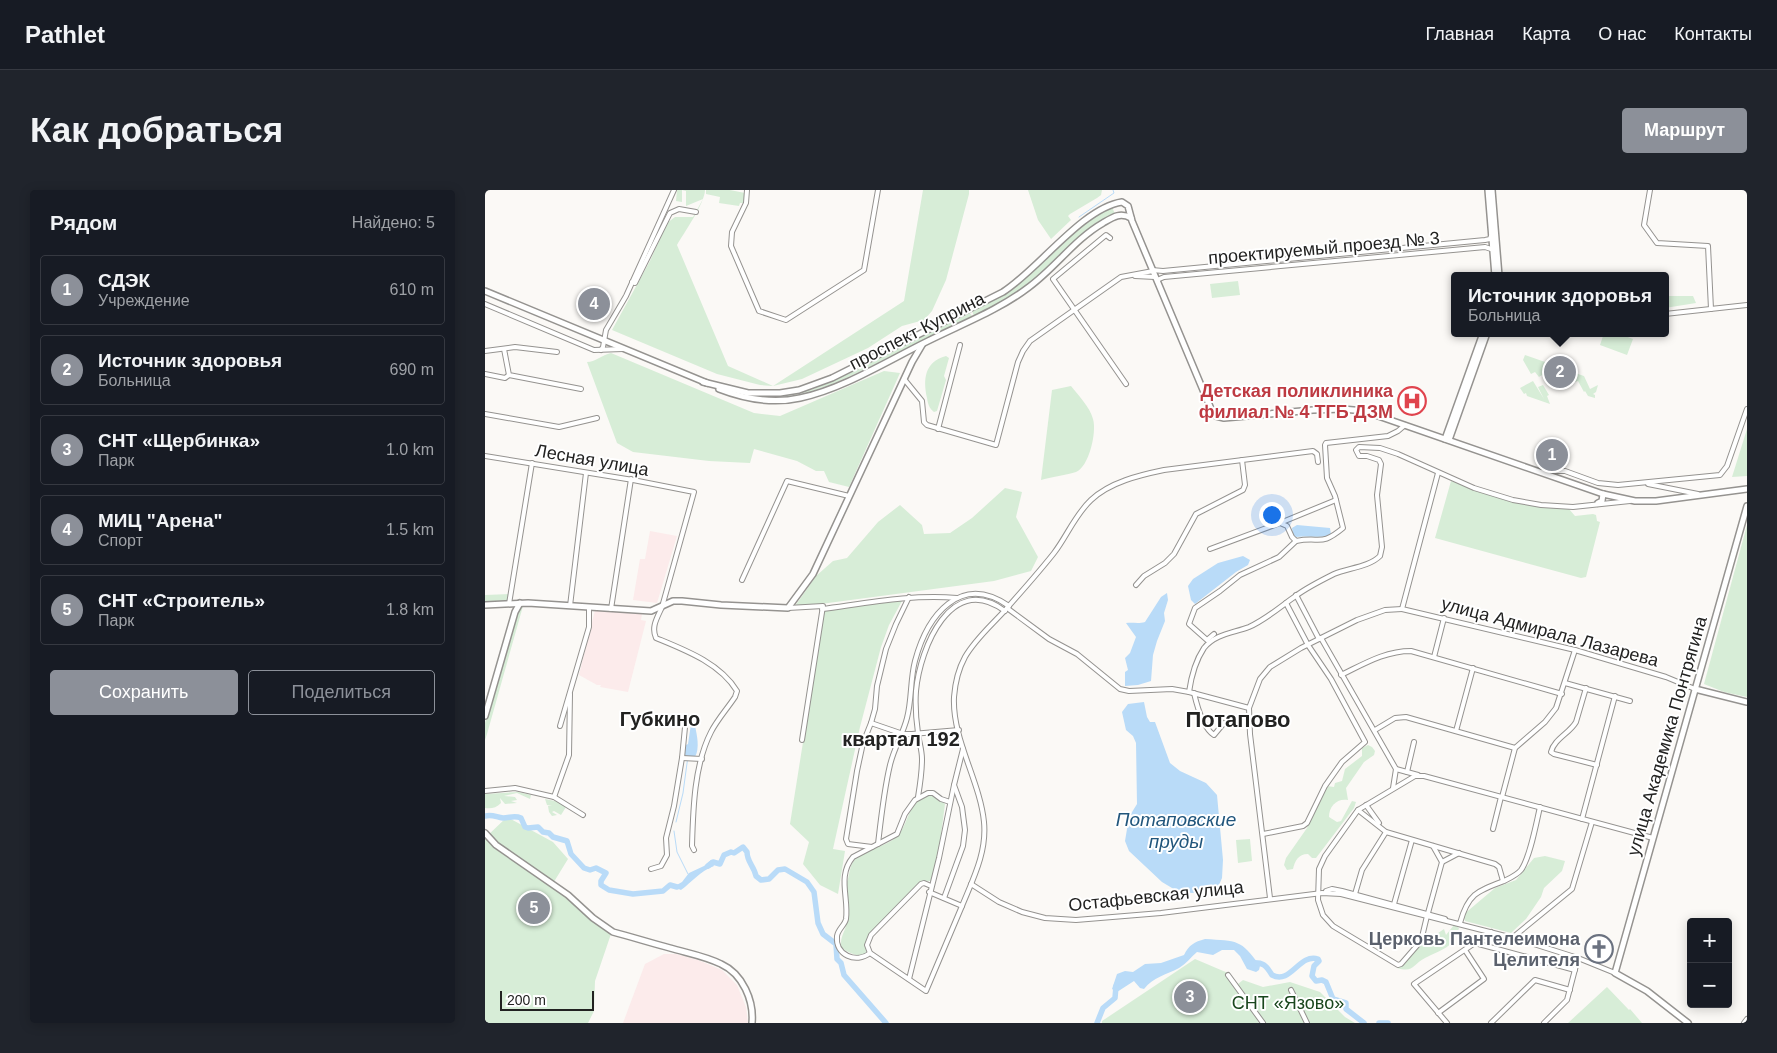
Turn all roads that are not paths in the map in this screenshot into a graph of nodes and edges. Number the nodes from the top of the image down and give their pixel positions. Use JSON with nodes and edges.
{"nodes":[{"id":1,"x":674,"y":190,"type":"edge"},
{"id":2,"x":747,"y":190,"type":"edge"},
{"id":3,"x":878,"y":190,"type":"edge"},
{"id":4,"x":1486,"y":190,"type":"edge"},
{"id":5,"x":1493,"y":190,"type":"edge"},
{"id":6,"x":1650,"y":190,"type":"edge"},
{"id":7,"x":1491,"y":198,"type":"junction"},
{"id":8,"x":1127,"y":205,"type":"junction"},
{"id":9,"x":696,"y":212,"type":"dead end"},
{"id":10,"x":1119,"y":215,"type":"junction"},
{"id":11,"x":1131,"y":218,"type":"junction"},
{"id":12,"x":1492,"y":234,"type":"junction"},
{"id":13,"x":1110,"y":238,"type":"dead end"},
{"id":14,"x":1493,"y":250,"type":"junction"},
{"id":15,"x":1495,"y":272,"type":"edge"},
{"id":16,"x":1499,"y":272,"type":"edge"},
{"id":17,"x":1154,"y":274,"type":"junction"},
{"id":18,"x":632,"y":282,"type":"junction"},
{"id":19,"x":485,"y":291,"type":"edge"},
{"id":20,"x":485,"y":304,"type":"edge"},
{"id":21,"x":1747,"y":305,"type":"edge"},
{"id":22,"x":1074,"y":309,"type":"junction"},
{"id":23,"x":1711,"y":309,"type":"junction"},
{"id":24,"x":1669,"y":314,"type":"edge"},
{"id":25,"x":1482,"y":337,"type":"edge"},
{"id":26,"x":1485,"y":337,"type":"edge"},
{"id":27,"x":605,"y":340,"type":"junction"},
{"id":28,"x":928,"y":341,"type":"junction"},
{"id":29,"x":961,"y":345,"type":"dead end"},
{"id":30,"x":625,"y":348,"type":"junction"},
{"id":31,"x":504,"y":349,"type":"junction"},
{"id":32,"x":601,"y":350,"type":"junction"},
{"id":33,"x":485,"y":351,"type":"edge"},
{"id":34,"x":557,"y":352,"type":"dead end"},
{"id":35,"x":902,"y":354,"type":"junction"},
{"id":36,"x":912,"y":362,"type":"junction"},
{"id":37,"x":485,"y":374,"type":"edge"},
{"id":38,"x":509,"y":375,"type":"junction"},
{"id":39,"x":904,"y":378,"type":"junction"},
{"id":40,"x":703,"y":382,"type":"junction"},
{"id":41,"x":1127,"y":384,"type":"dead end"},
{"id":42,"x":581,"y":389,"type":"dead end"},
{"id":43,"x":1747,"y":409,"type":"edge"},
{"id":44,"x":485,"y":414,"type":"edge"},
{"id":45,"x":597,"y":418,"type":"dead end"},
{"id":46,"x":1405,"y":425,"type":"junction"},
{"id":47,"x":938,"y":429,"type":"junction"},
{"id":48,"x":1447,"y":439,"type":"junction"},
{"id":49,"x":485,"y":456,"type":"edge"},
{"id":50,"x":1242,"y":460,"type":"junction"},
{"id":51,"x":1318,"y":462,"type":"dead end"},
{"id":52,"x":532,"y":464,"type":"junction"},
{"id":53,"x":1534,"y":470,"type":"junction"},
{"id":54,"x":587,"y":473,"type":"junction"},
{"id":55,"x":1438,"y":473,"type":"junction"},
{"id":56,"x":631,"y":479,"type":"junction"},
{"id":57,"x":1666,"y":481,"type":"junction"},
{"id":58,"x":1643,"y":483,"type":"junction"},
{"id":59,"x":1666,"y":487,"type":"junction"},
{"id":60,"x":1747,"y":489,"type":"edge"},
{"id":61,"x":1603,"y":494,"type":"junction"},
{"id":62,"x":1710,"y":494,"type":"junction"},
{"id":63,"x":849,"y":496,"type":"junction"},
{"id":64,"x":1335,"y":498,"type":"junction"},
{"id":65,"x":1635,"y":501,"type":"junction"},
{"id":66,"x":1598,"y":503,"type":"junction"},
{"id":67,"x":1747,"y":506,"type":"edge"},
{"id":68,"x":1280,"y":523,"type":"junction"},
{"id":69,"x":1296,"y":541,"type":"junction"},
{"id":70,"x":1210,"y":549,"type":"dead end"},
{"id":71,"x":742,"y":580,"type":"dead end"},
{"id":72,"x":1136,"y":584,"type":"dead end"},
{"id":73,"x":1296,"y":595,"type":"junction"},
{"id":74,"x":909,"y":597,"type":"junction"},
{"id":75,"x":957,"y":598,"type":"junction"},
{"id":76,"x":1286,"y":603,"type":"junction"},
{"id":77,"x":508,"y":604,"type":"junction"},
{"id":78,"x":520,"y":604,"type":"junction"},
{"id":79,"x":485,"y":605,"type":"edge"},
{"id":80,"x":570,"y":606,"type":"junction"},
{"id":81,"x":589,"y":607,"type":"junction"},
{"id":82,"x":662,"y":607,"type":"junction"},
{"id":83,"x":788,"y":608,"type":"junction"},
{"id":84,"x":1007,"y":608,"type":"junction"},
{"id":85,"x":611,"y":609,"type":"junction"},
{"id":86,"x":822,"y":609,"type":"junction"},
{"id":87,"x":1402,"y":609,"type":"junction"},
{"id":88,"x":651,"y":611,"type":"junction"},
{"id":89,"x":515,"y":612,"type":"junction"},
{"id":90,"x":1443,"y":618,"type":"junction"},
{"id":91,"x":655,"y":620,"type":"junction"},
{"id":92,"x":1214,"y":634,"type":"dead end"},
{"id":93,"x":1320,"y":639,"type":"junction"},
{"id":94,"x":1308,"y":645,"type":"junction"},
{"id":95,"x":1575,"y":650,"type":"junction"},
{"id":96,"x":1433,"y":657,"type":"junction"},
{"id":97,"x":1473,"y":668,"type":"junction"},
{"id":98,"x":1341,"y":675,"type":"junction"},
{"id":99,"x":1565,"y":683,"type":"junction"},
{"id":100,"x":1586,"y":688,"type":"junction"},
{"id":101,"x":1695,"y":689,"type":"junction"},
{"id":102,"x":1189,"y":692,"type":"junction"},
{"id":103,"x":1194,"y":693,"type":"junction"},
{"id":104,"x":570,"y":694,"type":"junction"},
{"id":105,"x":1562,"y":694,"type":"junction"},
{"id":106,"x":1615,"y":696,"type":"junction"},
{"id":107,"x":1630,"y":701,"type":"dead end"},
{"id":108,"x":1747,"y":702,"type":"edge"},
{"id":109,"x":1249,"y":708,"type":"junction"},
{"id":110,"x":485,"y":716,"type":"edge"},
{"id":111,"x":686,"y":716,"type":"dead end"},
{"id":112,"x":871,"y":723,"type":"junction"},
{"id":113,"x":1224,"y":723,"type":"dead end"},
{"id":114,"x":560,"y":726,"type":"dead end"},
{"id":115,"x":959,"y":730,"type":"junction"},
{"id":116,"x":1375,"y":730,"type":"junction"},
{"id":117,"x":1456,"y":731,"type":"junction"},
{"id":118,"x":903,"y":734,"type":"junction"},
{"id":119,"x":918,"y":734,"type":"junction"},
{"id":120,"x":802,"y":740,"type":"dead end"},
{"id":121,"x":1414,"y":742,"type":"dead end"},
{"id":122,"x":963,"y":746,"type":"junction"},
{"id":123,"x":1515,"y":748,"type":"junction"},
{"id":124,"x":682,"y":758,"type":"junction"},
{"id":125,"x":702,"y":759,"type":"junction"},
{"id":126,"x":959,"y":765,"type":"junction"},
{"id":127,"x":969,"y":765,"type":"junction"},
{"id":128,"x":1597,"y":765,"type":"junction"},
{"id":129,"x":1396,"y":769,"type":"junction"},
{"id":130,"x":1407,"y":772,"type":"junction"},
{"id":131,"x":1424,"y":776,"type":"junction"},
{"id":132,"x":954,"y":784,"type":"junction"},
{"id":133,"x":1393,"y":788,"type":"junction"},
{"id":134,"x":485,"y":791,"type":"edge"},
{"id":135,"x":918,"y":797,"type":"junction"},
{"id":136,"x":1502,"y":797,"type":"junction"},
{"id":137,"x":554,"y":798,"type":"junction"},
{"id":138,"x":950,"y":802,"type":"junction"},
{"id":139,"x":1366,"y":805,"type":"junction"},
{"id":140,"x":1540,"y":808,"type":"junction"},
{"id":141,"x":1358,"y":810,"type":"junction"},
{"id":142,"x":583,"y":815,"type":"dead end"},
{"id":143,"x":1582,"y":819,"type":"junction"},
{"id":144,"x":1591,"y":822,"type":"junction"},
{"id":145,"x":1382,"y":827,"type":"junction"},
{"id":146,"x":1493,"y":829,"type":"dead end"},
{"id":147,"x":1386,"y":832,"type":"junction"},
{"id":148,"x":485,"y":833,"type":"edge"},
{"id":149,"x":1263,"y":834,"type":"junction"},
{"id":150,"x":1653,"y":838,"type":"junction"},
{"id":151,"x":1412,"y":840,"type":"junction"},
{"id":152,"x":879,"y":844,"type":"junction"},
{"id":153,"x":1433,"y":846,"type":"junction"},
{"id":154,"x":872,"y":847,"type":"junction"},
{"id":155,"x":695,"y":850,"type":"dead end"},
{"id":156,"x":1459,"y":853,"type":"junction"},
{"id":157,"x":1442,"y":862,"type":"junction"},
{"id":158,"x":651,"y":869,"type":"dead end"},
{"id":159,"x":1503,"y":881,"type":"junction"},
{"id":160,"x":971,"y":884,"type":"junction"},
{"id":161,"x":931,"y":886,"type":"junction"},
{"id":162,"x":929,"y":892,"type":"junction"},
{"id":163,"x":1320,"y":893,"type":"junction"},
{"id":164,"x":1355,"y":894,"type":"junction"},
{"id":165,"x":944,"y":898,"type":"junction"},
{"id":166,"x":1270,"y":898,"type":"junction"},
{"id":167,"x":1394,"y":904,"type":"junction"},
{"id":168,"x":962,"y":906,"type":"junction"},
{"id":169,"x":1428,"y":915,"type":"junction"},
{"id":170,"x":1460,"y":923,"type":"junction"},
{"id":171,"x":1491,"y":932,"type":"junction"},
{"id":172,"x":1512,"y":938,"type":"junction"},
{"id":173,"x":1475,"y":943,"type":"junction"},
{"id":174,"x":1465,"y":950,"type":"junction"},
{"id":175,"x":870,"y":953,"type":"junction"},
{"id":176,"x":1578,"y":958,"type":"junction"},
{"id":177,"x":1575,"y":970,"type":"junction"},
{"id":178,"x":1615,"y":973,"type":"junction"},
{"id":179,"x":1227,"y":975,"type":"dead end"},
{"id":180,"x":909,"y":979,"type":"junction"},
{"id":181,"x":1291,"y":990,"type":"dead end"},
{"id":182,"x":1569,"y":990,"type":"junction"},
{"id":183,"x":1438,"y":1012,"type":"junction"},
{"id":184,"x":1747,"y":1019,"type":"edge"},
{"id":185,"x":752,"y":1023,"type":"edge"},
{"id":186,"x":1263,"y":1023,"type":"edge"},
{"id":187,"x":1307,"y":1023,"type":"edge"},
{"id":188,"x":1447,"y":1023,"type":"edge"},
{"id":189,"x":1491,"y":1023,"type":"edge"},
{"id":190,"x":1543,"y":1023,"type":"edge"},
{"id":191,"x":1688,"y":1023,"type":"edge"},
{"id":192,"x":1743,"y":1023,"type":"edge"}],
"edges":[{"from":1,"to":18,"type":"street"},
{"from":2,"to":3,"type":"street"},
{"from":4,"to":7,"type":"main road"},
{"from":5,"to":7,"type":"main road"},
{"from":6,"to":23,"type":"street"},
{"from":7,"to":12,"type":"main road"},
{"from":7,"to":16,"type":"main road"},
{"from":8,"to":10,"type":"street","name":"проспект Куприна"},
{"from":8,"to":11,"type":"main road"},
{"from":8,"to":40,"type":"main road","name":"проспект Куприна"},
{"from":9,"to":18,"type":"street"},
{"from":10,"to":11,"type":"main road"},
{"from":10,"to":28,"type":"main road","name":"проспект Куприна"},
{"from":11,"to":17,"type":"main road"},
{"from":12,"to":14,"type":"main road"},
{"from":12,"to":17,"type":"street","name":"проектируемый проезд № 3"},
{"from":13,"to":22,"type":"street"},
{"from":14,"to":15,"type":"main road"},
{"from":14,"to":17,"type":"street","name":"проектируемый проезд № 3"},
{"from":17,"to":22,"type":"street"},
{"from":17,"to":46,"type":"main road"},
{"from":18,"to":27,"type":"street"},
{"from":19,"to":27,"type":"main road","name":"проспект Куприна"},
{"from":20,"to":32,"type":"street"},
{"from":21,"to":23,"type":"street"},
{"from":22,"to":41,"type":"street"},
{"from":22,"to":47,"type":"street"},
{"from":23,"to":24,"type":"street"},
{"from":25,"to":48,"type":"main road"},
{"from":26,"to":48,"type":"main road"},
{"from":27,"to":30,"type":"main road","name":"проспект Куприна"},
{"from":27,"to":32,"type":"street"},
{"from":28,"to":35,"type":"main road","name":"проспект Куприна"},
{"from":28,"to":36,"type":"main road"},
{"from":29,"to":47,"type":"street"},
{"from":30,"to":32,"type":"street"},
{"from":30,"to":40,"type":"main road","name":"проспект Куприна"},
{"from":31,"to":33,"type":"street"},
{"from":31,"to":34,"type":"street"},
{"from":31,"to":38,"type":"street"},
{"from":35,"to":36,"type":"main road"},
{"from":35,"to":40,"type":"main road","name":"проспект Куприна"},
{"from":36,"to":39,"type":"main road"},
{"from":37,"to":38,"type":"street"},
{"from":38,"to":42,"type":"street"},
{"from":39,"to":47,"type":"street"},
{"from":39,"to":63,"type":"main road"},
{"from":43,"to":57,"type":"street"},
{"from":44,"to":45,"type":"street"},
{"from":46,"to":48,"type":"main road"},
{"from":46,"to":64,"type":"street"},
{"from":48,"to":53,"type":"main road"},
{"from":49,"to":52,"type":"street","name":"Лесная улица"},
{"from":50,"to":51,"type":"street"},
{"from":50,"to":72,"type":"street"},
{"from":50,"to":84,"type":"street"},
{"from":52,"to":54,"type":"street","name":"Лесная улица"},
{"from":52,"to":77,"type":"street"},
{"from":53,"to":58,"type":"street"},
{"from":53,"to":61,"type":"main road"},
{"from":54,"to":56,"type":"street","name":"Лесная улица"},
{"from":54,"to":80,"type":"street"},
{"from":55,"to":66,"type":"street"},
{"from":55,"to":73,"type":"street"},
{"from":55,"to":87,"type":"street"},
{"from":56,"to":82,"type":"street","name":"Лесная улица"},
{"from":56,"to":85,"type":"street"},
{"from":57,"to":58,"type":"street"},
{"from":57,"to":59,"type":"street"},
{"from":58,"to":59,"type":"street"},
{"from":59,"to":62,"type":"street"},
{"from":60,"to":62,"type":"main road"},
{"from":61,"to":65,"type":"main road"},
{"from":61,"to":66,"type":"main road"},
{"from":62,"to":65,"type":"main road"},
{"from":63,"to":71,"type":"street"},
{"from":63,"to":83,"type":"main road"},
{"from":64,"to":68,"type":"street"},
{"from":64,"to":69,"type":"street"},
{"from":65,"to":66,"type":"street"},
{"from":67,"to":101,"type":"main road","name":"улица Академика Понтрягина"},
{"from":68,"to":69,"type":"street"},
{"from":68,"to":70,"type":"street"},
{"from":69,"to":92,"type":"street"},
{"from":73,"to":76,"type":"street"},
{"from":73,"to":93,"type":"street"},
{"from":74,"to":75,"type":"street"},
{"from":74,"to":86,"type":"street"},
{"from":74,"to":112,"type":"street"},
{"from":75,"to":84,"type":"street"},
{"from":75,"to":118,"type":"street"},
{"from":76,"to":94,"type":"street"},
{"from":76,"to":102,"type":"street"},
{"from":77,"to":78,"type":"main road"},
{"from":77,"to":79,"type":"main road"},
{"from":77,"to":89,"type":"main road"},
{"from":78,"to":80,"type":"main road"},
{"from":78,"to":89,"type":"main road"},
{"from":80,"to":81,"type":"main road"},
{"from":81,"to":85,"type":"main road"},
{"from":81,"to":104,"type":"street"},
{"from":82,"to":83,"type":"main road"},
{"from":82,"to":88,"type":"main road"},
{"from":82,"to":91,"type":"street"},
{"from":83,"to":86,"type":"street"},
{"from":84,"to":102,"type":"street"},
{"from":84,"to":115,"type":"street"},
{"from":84,"to":119,"type":"street"},
{"from":85,"to":88,"type":"main road"},
{"from":86,"to":120,"type":"street"},
{"from":87,"to":90,"type":"street","name":"улица Адмирала Лазарева"},
{"from":87,"to":93,"type":"street","name":"улица Адмирала Лазарева"},
{"from":88,"to":91,"type":"street"},
{"from":89,"to":110,"type":"main road"},
{"from":90,"to":95,"type":"street","name":"улица Адмирала Лазарева"},
{"from":90,"to":96,"type":"street"},
{"from":91,"to":125,"type":"street"},
{"from":93,"to":94,"type":"street","name":"улица Адмирала Лазарева"},
{"from":93,"to":98,"type":"street"},
{"from":94,"to":109,"type":"street","name":"улица Адмирала Лазарева"},
{"from":94,"to":149,"type":"street"},
{"from":95,"to":99,"type":"street"},
{"from":95,"to":101,"type":"street","name":"улица Адмирала Лазарева"},
{"from":96,"to":97,"type":"street"},
{"from":96,"to":98,"type":"street"},
{"from":97,"to":105,"type":"street"},
{"from":97,"to":117,"type":"street"},
{"from":98,"to":116,"type":"street"},
{"from":99,"to":100,"type":"street"},
{"from":99,"to":105,"type":"street"},
{"from":100,"to":106,"type":"street"},
{"from":100,"to":128,"type":"street"},
{"from":101,"to":108,"type":"main road","name":"улица Адмирала Лазарева"},
{"from":101,"to":150,"type":"main road","name":"улица Академика Понтрягина"},
{"from":102,"to":103,"type":"street"},
{"from":103,"to":109,"type":"street"},
{"from":103,"to":113,"type":"street"},
{"from":104,"to":114,"type":"street"},
{"from":104,"to":137,"type":"street"},
{"from":105,"to":123,"type":"street"},
{"from":106,"to":107,"type":"street"},
{"from":106,"to":128,"type":"street"},
{"from":109,"to":149,"type":"street","name":"улица Адмирала Лазарева"},
{"from":111,"to":124,"type":"street"},
{"from":112,"to":118,"type":"street"},
{"from":112,"to":154,"type":"street"},
{"from":115,"to":119,"type":"street"},
{"from":115,"to":122,"type":"street"},
{"from":116,"to":117,"type":"street"},
{"from":116,"to":129,"type":"street"},
{"from":117,"to":123,"type":"street"},
{"from":118,"to":119,"type":"street"},
{"from":118,"to":152,"type":"street"},
{"from":119,"to":135,"type":"street"},
{"from":121,"to":130,"type":"street"},
{"from":122,"to":126,"type":"street"},
{"from":122,"to":127,"type":"street"},
{"from":123,"to":136,"type":"street"},
{"from":124,"to":125,"type":"street"},
{"from":124,"to":158,"type":"street"},
{"from":125,"to":155,"type":"street"},
{"from":126,"to":127,"type":"street"},
{"from":126,"to":132,"type":"street"},
{"from":127,"to":160,"type":"street"},
{"from":128,"to":143,"type":"street"},
{"from":129,"to":130,"type":"street"},
{"from":129,"to":133,"type":"street"},
{"from":130,"to":131,"type":"street"},
{"from":131,"to":133,"type":"street"},
{"from":131,"to":136,"type":"street"},
{"from":132,"to":138,"type":"street"},
{"from":132,"to":165,"type":"street"},
{"from":133,"to":139,"type":"street"},
{"from":134,"to":137,"type":"street"},
{"from":135,"to":138,"type":"street"},
{"from":135,"to":152,"type":"street"},
{"from":136,"to":140,"type":"street"},
{"from":136,"to":146,"type":"street"},
{"from":137,"to":142,"type":"street"},
{"from":138,"to":161,"type":"street"},
{"from":139,"to":141,"type":"street"},
{"from":139,"to":145,"type":"street"},
{"from":140,"to":143,"type":"street"},
{"from":140,"to":159,"type":"street"},
{"from":141,"to":145,"type":"street"},
{"from":141,"to":163,"type":"street"},
{"from":143,"to":144,"type":"street"},
{"from":144,"to":150,"type":"street"},
{"from":144,"to":172,"type":"street"},
{"from":145,"to":147,"type":"street"},
{"from":147,"to":151,"type":"street"},
{"from":147,"to":164,"type":"street"},
{"from":148,"to":185,"type":"main road"},
{"from":149,"to":166,"type":"street","name":"улица Адмирала Лазарева"},
{"from":150,"to":178,"type":"main road","name":"улица Академика Понтрягина"},
{"from":151,"to":153,"type":"street"},
{"from":151,"to":167,"type":"street"},
{"from":152,"to":154,"type":"street"},
{"from":153,"to":156,"type":"street"},
{"from":153,"to":157,"type":"street"},
{"from":154,"to":175,"type":"street"},
{"from":156,"to":157,"type":"street"},
{"from":156,"to":159,"type":"street"},
{"from":157,"to":169,"type":"street"},
{"from":159,"to":170,"type":"street"},
{"from":160,"to":166,"type":"street","name":"Остафьевская улица"},
{"from":160,"to":168,"type":"street"},
{"from":161,"to":162,"type":"street"},
{"from":161,"to":175,"type":"street"},
{"from":162,"to":165,"type":"street"},
{"from":162,"to":180,"type":"street"},
{"from":163,"to":164,"type":"street","name":"Остафьевская улица"},
{"from":163,"to":166,"type":"street","name":"Остафьевская улица"},
{"from":163,"to":169,"type":"street","name":"Остафьевская улица"},
{"from":163,"to":169,"type":"street"},
{"from":164,"to":167,"type":"street","name":"Остафьевская улица"},
{"from":165,"to":168,"type":"street"},
{"from":167,"to":169,"type":"street","name":"Остафьевская улица"},
{"from":168,"to":180,"type":"street"},
{"from":169,"to":170,"type":"street","name":"Остафьевская улица"},
{"from":170,"to":171,"type":"street","name":"Остафьевская улица"},
{"from":171,"to":172,"type":"street","name":"Остафьевская улица"},
{"from":171,"to":173,"type":"street"},
{"from":172,"to":176,"type":"street","name":"Остафьевская улица"},
{"from":173,"to":174,"type":"street"},
{"from":173,"to":177,"type":"street"},
{"from":174,"to":183,"type":"street"},
{"from":174,"to":183,"type":"street"},
{"from":175,"to":180,"type":"street"},
{"from":176,"to":177,"type":"street"},
{"from":176,"to":178,"type":"street","name":"Остафьевская улица"},
{"from":177,"to":182,"type":"street"},
{"from":178,"to":191,"type":"main road","name":"Остафьевская улица"},
{"from":179,"to":186,"type":"street"},
{"from":181,"to":187,"type":"street"},
{"from":182,"to":189,"type":"street"},
{"from":182,"to":190,"type":"street"},
{"from":183,"to":188,"type":"street"},
{"from":184,"to":192,"type":"street"}]}
